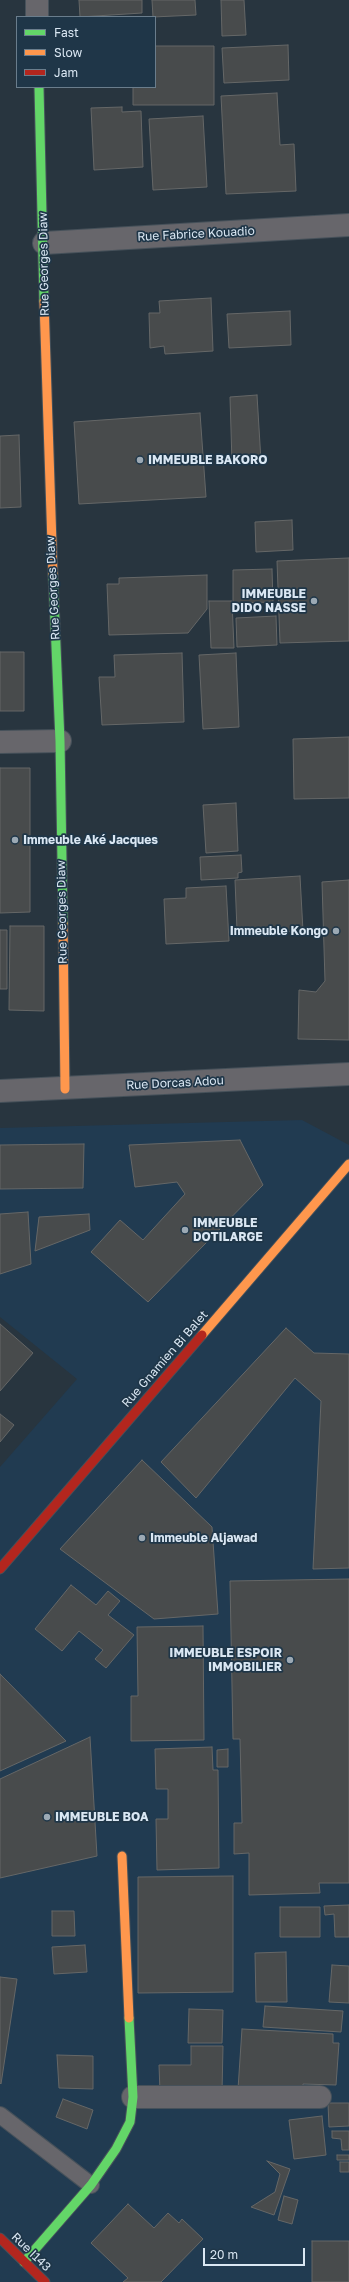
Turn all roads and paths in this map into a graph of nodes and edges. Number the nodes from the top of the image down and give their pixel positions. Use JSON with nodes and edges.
{"nodes":[{"id":1,"x":37,"y":0,"type":"edge"},
{"id":2,"x":37,"y":16,"type":"edge"},
{"id":3,"x":39,"y":88,"type":"edge"},
{"id":4,"x":349,"y":225,"type":"edge"},
{"id":5,"x":44,"y":243,"type":"junction"},
{"id":6,"x":60,"y":741,"type":"junction"},
{"id":7,"x":0,"y":742,"type":"edge"},
{"id":8,"x":349,"y":1074,"type":"edge"},
{"id":9,"x":65,"y":1089,"type":"junction"},
{"id":10,"x":0,"y":1091,"type":"edge"},
{"id":11,"x":349,"y":1164,"type":"edge"},
{"id":12,"x":0,"y":1569,"type":"edge"},
{"id":13,"x":122,"y":1856,"type":"dead end"},
{"id":14,"x":133,"y":2097,"type":"junction"},
{"id":15,"x":320,"y":2097,"type":"dead end"},
{"id":16,"x":0,"y":2114,"type":"edge"},
{"id":17,"x":92,"y":2185,"type":"junction"},
{"id":18,"x":0,"y":2238,"type":"edge"},
{"id":19,"x":24,"y":2262,"type":"junction"},
{"id":20,"x":45,"y":2282,"type":"edge"}],
"edges":[{"from":1,"to":2,"type":"street"},
{"from":3,"to":5,"type":"street","name":"Rue Georges Diaw"},
{"from":4,"to":5,"type":"street","name":"Rue Fabrice Kouadio"},
{"from":5,"to":6,"type":"street","name":"Rue Georges Diaw"},
{"from":6,"to":7,"type":"street"},
{"from":6,"to":9,"type":"street","name":"Rue Georges Diaw"},
{"from":8,"to":9,"type":"street","name":"Rue Dorcas Adou"},
{"from":9,"to":10,"type":"street","name":"Rue Dorcas Adou"},
{"from":11,"to":12,"type":"street","name":"Rue Gnamien Bi Balet"},
{"from":13,"to":14,"type":"street"},
{"from":14,"to":15,"type":"street"},
{"from":14,"to":17,"type":"street"},
{"from":16,"to":17,"type":"lane"},
{"from":17,"to":19,"type":"street"},
{"from":18,"to":19,"type":"street","name":"Rue I143"},
{"from":19,"to":20,"type":"street","name":"Rue I143"}]}
